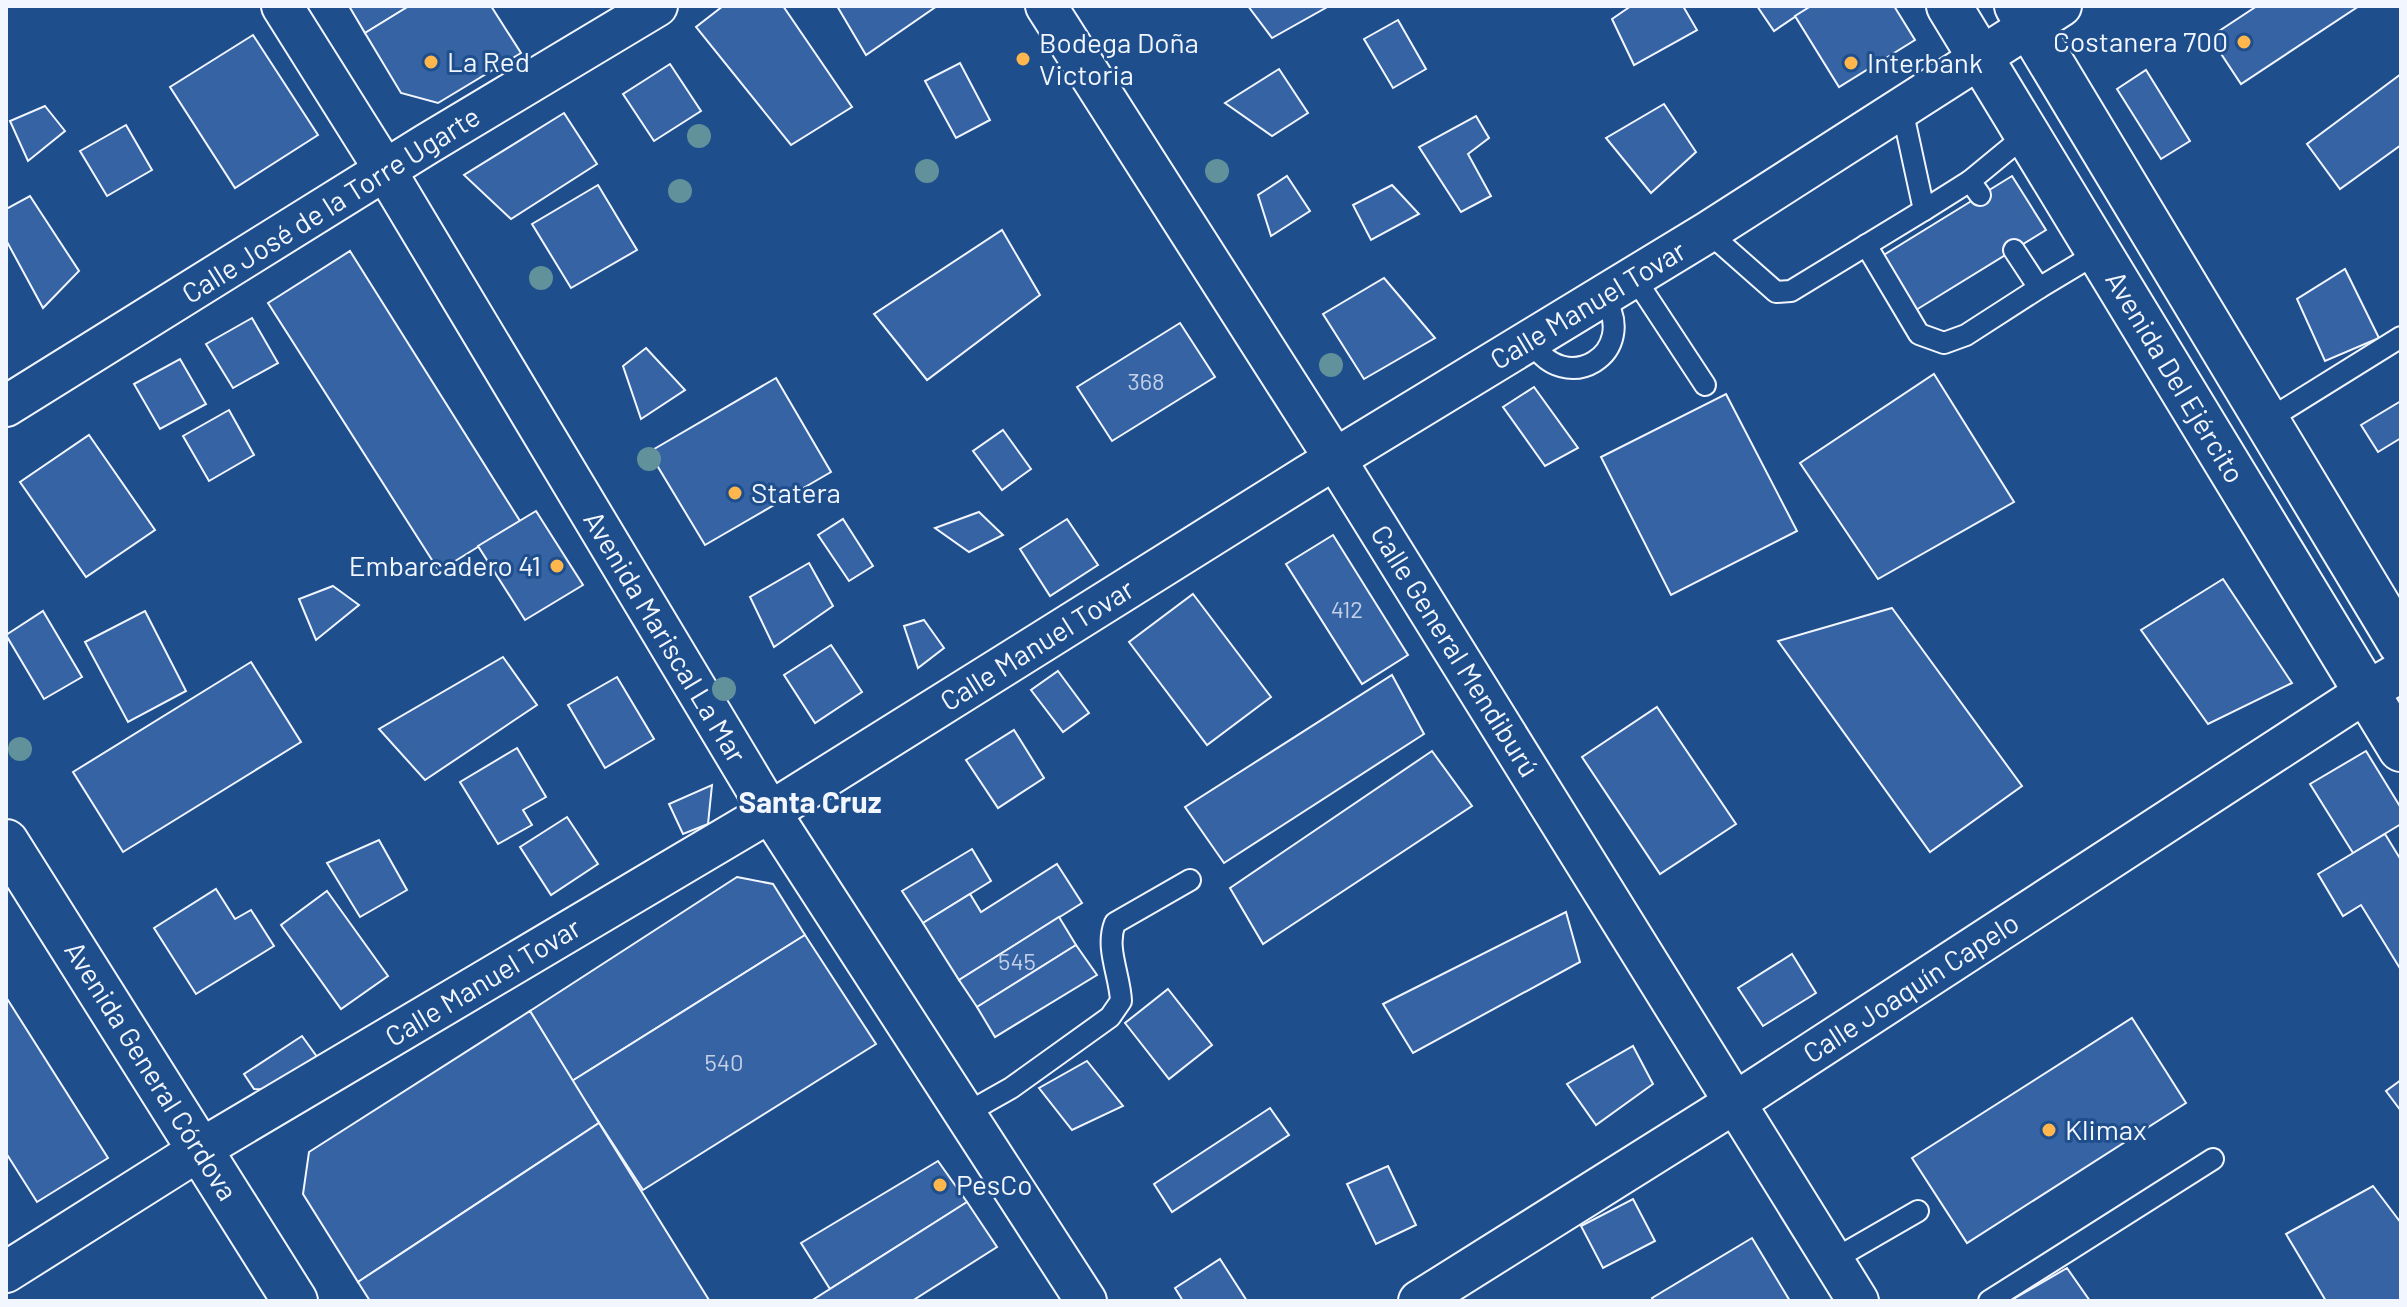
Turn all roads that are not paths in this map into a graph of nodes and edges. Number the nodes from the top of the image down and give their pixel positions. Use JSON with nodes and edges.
{"nodes":[{"id":1,"x":282,"y":6,"type":"edge"},
{"id":2,"x":657,"y":6,"type":"edge"},
{"id":3,"x":1046,"y":6,"type":"edge"},
{"id":4,"x":1949,"y":6,"type":"edge"},
{"id":5,"x":2036,"y":13,"type":"edge"},
{"id":6,"x":1980,"y":56,"type":"junction"},
{"id":7,"x":1902,"y":109,"type":"junction"},
{"id":8,"x":2027,"y":134,"type":"junction"},
{"id":9,"x":385,"y":170,"type":"junction"},
{"id":10,"x":1924,"y":210,"type":"junction"},
{"id":11,"x":1708,"y":232,"type":"junction"},
{"id":12,"x":1866,"y":245,"type":"junction"},
{"id":13,"x":2014,"y":250,"type":"dead end"},
{"id":14,"x":2099,"y":252,"type":"junction"},
{"id":15,"x":1619,"y":286,"type":"junction"},
{"id":16,"x":2039,"y":288,"type":"junction"},
{"id":17,"x":2401,"y":337,"type":"edge"},
{"id":18,"x":1531,"y":340,"type":"junction"},
{"id":19,"x":1705,"y":385,"type":"dead end"},
{"id":20,"x":6,"y":406,"type":"edge"},
{"id":21,"x":2266,"y":421,"type":"junction"},
{"id":22,"x":1335,"y":459,"type":"junction"},
{"id":23,"x":2401,"y":644,"type":"edge"},
{"id":24,"x":2383,"y":682,"type":"edge"},
{"id":25,"x":2401,"y":749,"type":"edge"},
{"id":26,"x":770,"y":812,"type":"junction"},
{"id":27,"x":6,"y":842,"type":"edge"},
{"id":28,"x":1190,"y":880,"type":"dead end"},
{"id":29,"x":1736,"y":1102,"type":"junction"},
{"id":30,"x":965,"y":1114,"type":"junction"},
{"id":31,"x":201,"y":1149,"type":"junction"},
{"id":32,"x":2213,"y":1159,"type":"dead end"},
{"id":33,"x":1918,"y":1211,"type":"dead end"},
{"id":34,"x":1833,"y":1260,"type":"junction"},
{"id":35,"x":6,"y":1272,"type":"edge"},
{"id":36,"x":295,"y":1301,"type":"edge"},
{"id":37,"x":1086,"y":1301,"type":"edge"},
{"id":38,"x":1419,"y":1301,"type":"edge"},
{"id":39,"x":1858,"y":1301,"type":"edge"},
{"id":40,"x":1989,"y":1301,"type":"edge"}],
"edges":[{"from":1,"to":9,"type":"street","name":"Avenida Mariscal La Mar"},
{"from":2,"to":9,"type":"street","name":"Calle José de la Torre Ugarte"},
{"from":3,"to":22,"type":"street","name":"Calle General Mendiburú"},
{"from":4,"to":6,"type":"main road","name":"Avenida Del Ejército"},
{"from":5,"to":6,"type":"street","name":"Calle Manuel Tovar"},
{"from":5,"to":21,"type":"main road","name":"Avenida Del Ejército"},
{"from":6,"to":7,"type":"street","name":"Calle Manuel Tovar"},
{"from":6,"to":8,"type":"main road","name":"Avenida Del Ejército"},
{"from":7,"to":10,"type":"lane"},
{"from":7,"to":11,"type":"street","name":"Calle Manuel Tovar"},
{"from":8,"to":10,"type":"lane"},
{"from":8,"to":14,"type":"main road","name":"Avenida Del Ejército"},
{"from":9,"to":20,"type":"street","name":"Calle José de la Torre Ugarte"},
{"from":9,"to":26,"type":"street","name":"Avenida Mariscal La Mar"},
{"from":10,"to":12,"type":"lane"},
{"from":11,"to":12,"type":"lane"},
{"from":11,"to":15,"type":"street","name":"Calle Manuel Tovar"},
{"from":12,"to":16,"type":"lane"},
{"from":13,"to":16,"type":"lane"},
{"from":14,"to":16,"type":"lane"},
{"from":14,"to":24,"type":"main road","name":"Avenida Del Ejército"},
{"from":15,"to":18,"type":"street","name":"Calle Manuel Tovar"},
{"from":15,"to":18,"type":"lane"},
{"from":15,"to":19,"type":"lane"},
{"from":17,"to":21,"type":"lane"},
{"from":18,"to":22,"type":"street","name":"Calle Manuel Tovar"},
{"from":21,"to":23,"type":"main road","name":"Avenida Del Ejército"},
{"from":22,"to":26,"type":"street","name":"Calle Manuel Tovar"},
{"from":22,"to":29,"type":"street","name":"Calle General Mendiburú"},
{"from":24,"to":25,"type":"main road","name":"Avenida Del Ejército"},
{"from":24,"to":29,"type":"street","name":"Calle Joaquín Capelo"},
{"from":26,"to":30,"type":"street","name":"Avenida Mariscal La Mar"},
{"from":26,"to":31,"type":"street","name":"Calle Manuel Tovar"},
{"from":27,"to":31,"type":"main road","name":"Avenida General Córdova"},
{"from":28,"to":30,"type":"lane"},
{"from":29,"to":34,"type":"street","name":"Calle General Mendiburú"},
{"from":29,"to":38,"type":"street","name":"Calle Joaquín Capelo"},
{"from":30,"to":37,"type":"street","name":"Avenida Mariscal La Mar"},
{"from":31,"to":35,"type":"street","name":"Calle Manuel Tovar"},
{"from":31,"to":36,"type":"main road","name":"Avenida General Córdova"},
{"from":32,"to":40,"type":"lane"},
{"from":33,"to":34,"type":"lane"},
{"from":34,"to":39,"type":"street","name":"Calle General Mendiburú"}]}
